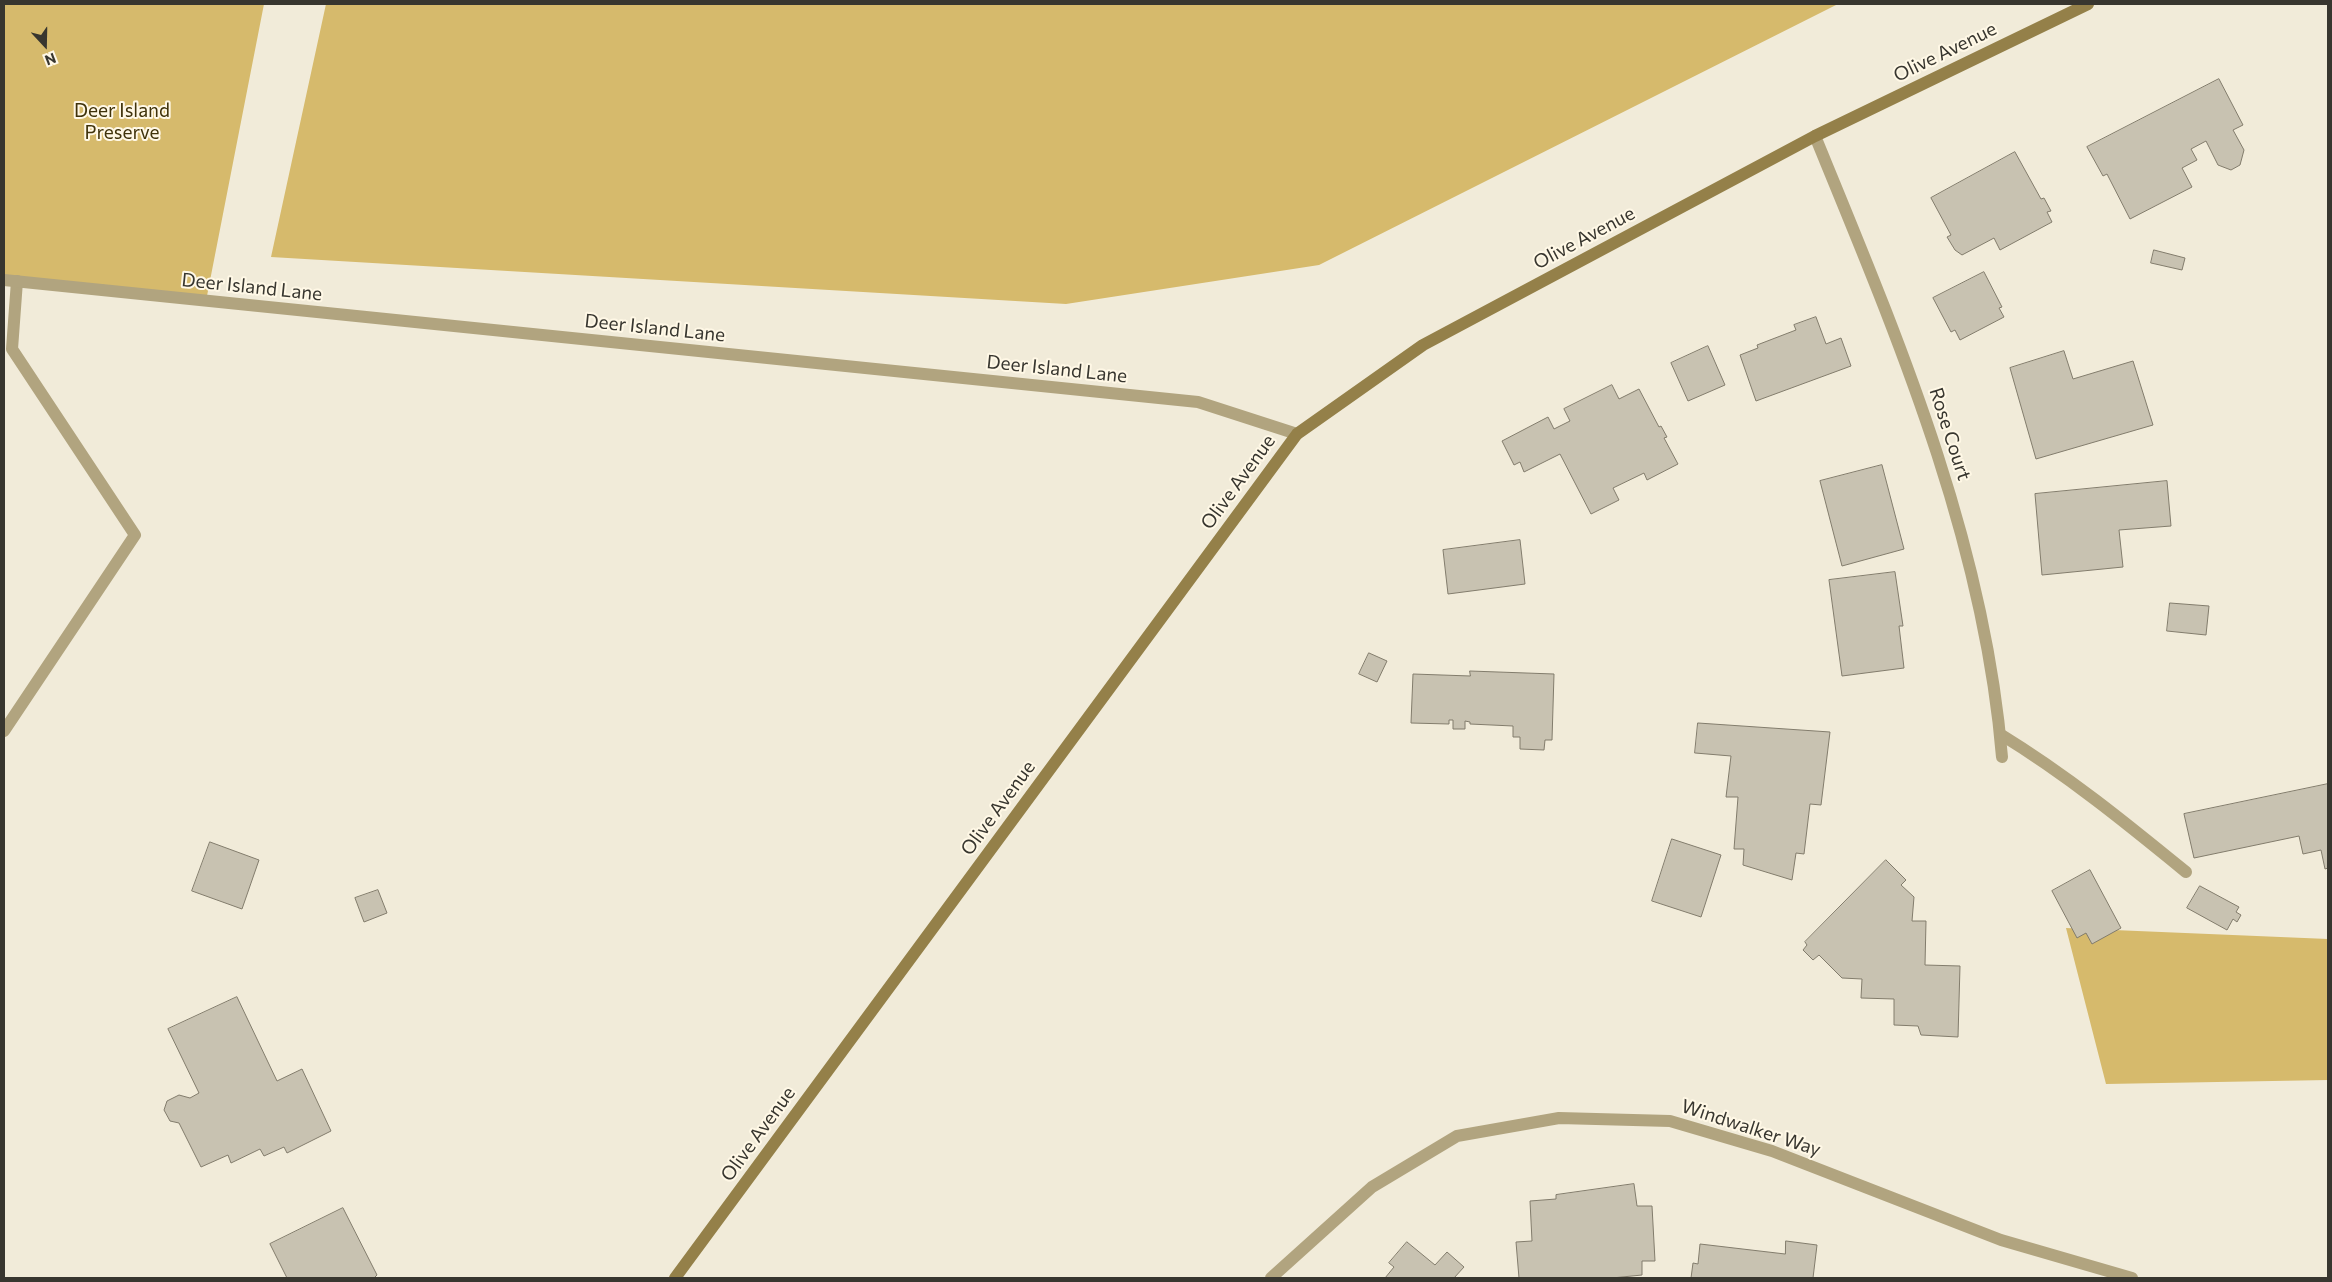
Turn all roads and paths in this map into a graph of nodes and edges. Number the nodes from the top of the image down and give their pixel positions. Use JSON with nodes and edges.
{"nodes":[{"id":1,"x":2088,"y":4,"type":"edge"},
{"id":2,"x":1815,"y":136,"type":"junction"},
{"id":3,"x":4,"y":280,"type":"edge"},
{"id":4,"x":17,"y":281,"type":"junction"},
{"id":5,"x":1297,"y":434,"type":"junction"},
{"id":6,"x":4,"y":731,"type":"edge"},
{"id":7,"x":2000,"y":734,"type":"junction"},
{"id":8,"x":2002,"y":756,"type":"dead end"},
{"id":9,"x":2186,"y":872,"type":"dead end"},
{"id":10,"x":675,"y":1278,"type":"edge"},
{"id":11,"x":1271,"y":1278,"type":"edge"},
{"id":12,"x":2132,"y":1278,"type":"edge"}],
"edges":[{"from":1,"to":2,"type":"street","name":"Olive Avenue"},
{"from":2,"to":5,"type":"street","name":"Olive Avenue"},
{"from":2,"to":7,"type":"street","name":"Rose Court"},
{"from":3,"to":4,"type":"street","name":"Deer Island Lane"},
{"from":4,"to":5,"type":"street","name":"Deer Island Lane"},
{"from":4,"to":6,"type":"street"},
{"from":5,"to":10,"type":"street","name":"Olive Avenue"},
{"from":7,"to":8,"type":"street","name":"Rose Court"},
{"from":7,"to":9,"type":"street"},
{"from":11,"to":12,"type":"street","name":"Windwalker Way"}]}
